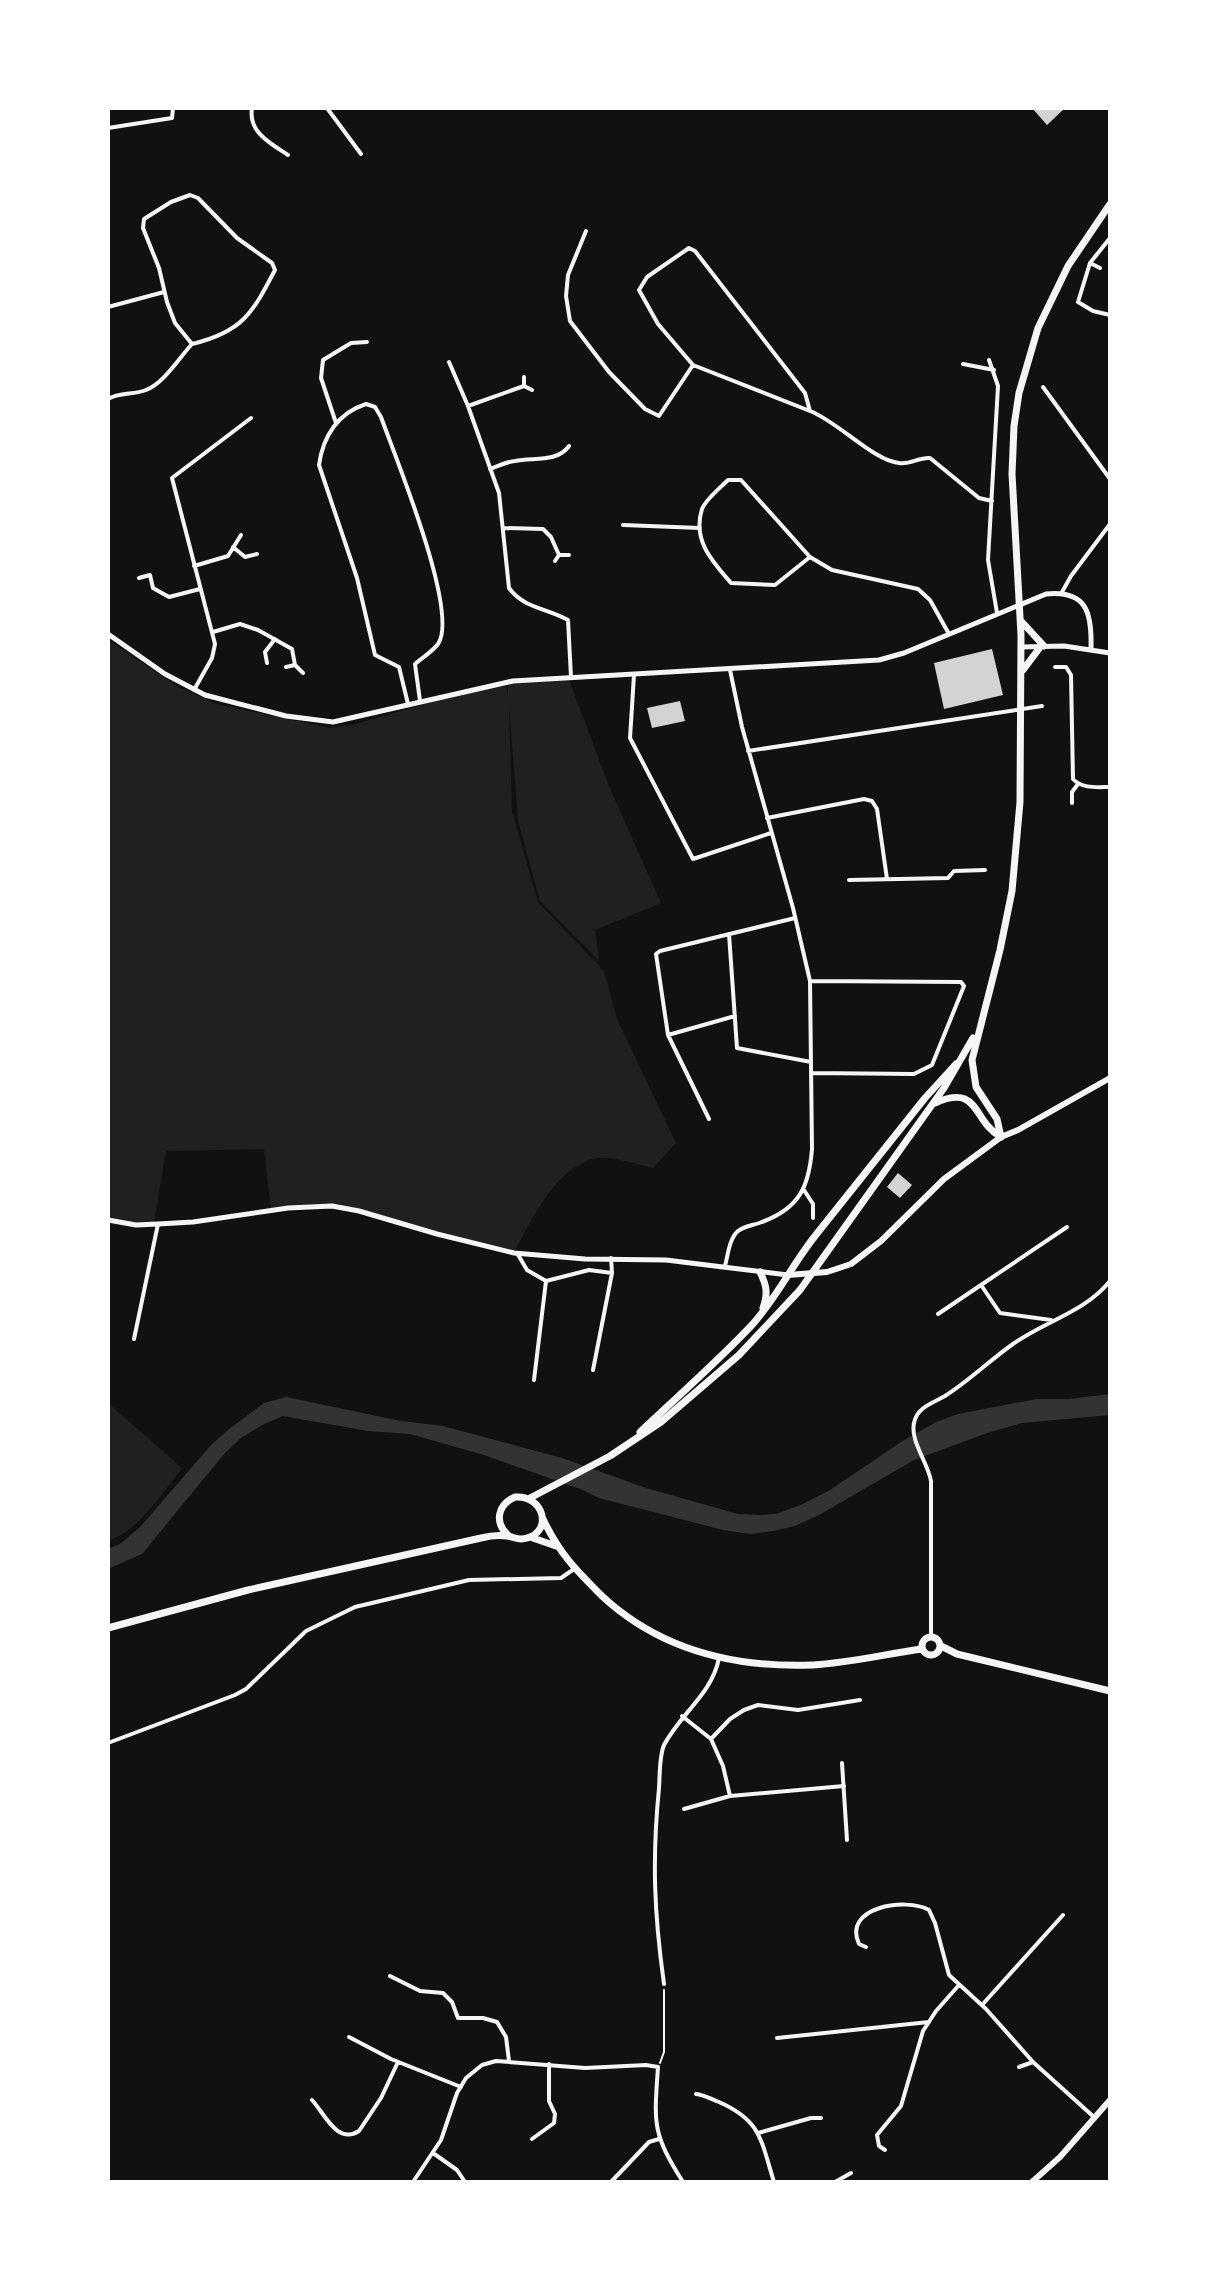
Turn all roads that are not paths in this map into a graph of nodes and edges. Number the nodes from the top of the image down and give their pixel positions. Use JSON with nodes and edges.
{"nodes":[{"id":1,"x":173,"y":108,"type":"edge"},
{"id":2,"x":252,"y":108,"type":"edge"},
{"id":3,"x":327,"y":108,"type":"edge"},
{"id":4,"x":108,"y":128,"type":"edge"},
{"id":5,"x":361,"y":154,"type":"dead end"},
{"id":6,"x":288,"y":155,"type":"dead end"},
{"id":7,"x":1110,"y":204,"type":"edge"},
{"id":8,"x":586,"y":231,"type":"dead end"},
{"id":9,"x":1110,"y":238,"type":"edge"},
{"id":10,"x":1090,"y":263,"type":"junction"},
{"id":11,"x":1100,"y":268,"type":"dead end"},
{"id":12,"x":165,"y":291,"type":"junction"},
{"id":13,"x":108,"y":307,"type":"edge"},
{"id":14,"x":1110,"y":315,"type":"edge"},
{"id":15,"x":367,"y":342,"type":"dead end"},
{"id":16,"x":192,"y":344,"type":"junction"},
{"id":17,"x":989,"y":360,"type":"dead end"},
{"id":18,"x":449,"y":362,"type":"dead end"},
{"id":19,"x":963,"y":364,"type":"dead end"},
{"id":20,"x":693,"y":365,"type":"junction"},
{"id":21,"x":994,"y":370,"type":"junction"},
{"id":22,"x":524,"y":377,"type":"dead end"},
{"id":23,"x":524,"y":386,"type":"junction"},
{"id":24,"x":1043,"y":387,"type":"dead end"},
{"id":25,"x":532,"y":390,"type":"dead end"},
{"id":26,"x":108,"y":399,"type":"edge"},
{"id":27,"x":468,"y":406,"type":"junction"},
{"id":28,"x":810,"y":411,"type":"junction"},
{"id":29,"x":251,"y":418,"type":"dead end"},
{"id":30,"x":336,"y":423,"type":"junction"},
{"id":31,"x":569,"y":446,"type":"dead end"},
{"id":32,"x":564,"y":453,"type":"junction"},
{"id":33,"x":569,"y":459,"type":"dead end"},
{"id":34,"x":490,"y":469,"type":"junction"},
{"id":35,"x":1110,"y":479,"type":"edge"},
{"id":36,"x":992,"y":501,"type":"junction"},
{"id":37,"x":1110,"y":524,"type":"edge"},
{"id":38,"x":623,"y":525,"type":"dead end"},
{"id":39,"x":504,"y":528,"type":"junction"},
{"id":40,"x":700,"y":528,"type":"junction"},
{"id":41,"x":241,"y":535,"type":"dead end"},
{"id":42,"x":233,"y":547,"type":"junction"},
{"id":43,"x":257,"y":554,"type":"dead end"},
{"id":44,"x":559,"y":555,"type":"junction"},
{"id":45,"x":569,"y":555,"type":"dead end"},
{"id":46,"x":810,"y":557,"type":"junction"},
{"id":47,"x":555,"y":561,"type":"dead end"},
{"id":48,"x":194,"y":566,"type":"junction"},
{"id":49,"x":139,"y":578,"type":"dead end"},
{"id":50,"x":200,"y":589,"type":"junction"},
{"id":51,"x":1062,"y":592,"type":"junction"},
{"id":52,"x":997,"y":613,"type":"junction"},
{"id":53,"x":1025,"y":630,"type":"junction"},
{"id":54,"x":213,"y":632,"type":"junction"},
{"id":55,"x":108,"y":634,"type":"edge"},
{"id":56,"x":949,"y":634,"type":"junction"},
{"id":57,"x":275,"y":639,"type":"junction"},
{"id":58,"x":1042,"y":646,"type":"junction"},
{"id":59,"x":1021,"y":647,"type":"junction"},
{"id":60,"x":1091,"y":648,"type":"junction"},
{"id":61,"x":1110,"y":653,"type":"edge"},
{"id":62,"x":267,"y":663,"type":"dead end"},
{"id":63,"x":295,"y":665,"type":"junction"},
{"id":64,"x":286,"y":667,"type":"dead end"},
{"id":65,"x":1055,"y":667,"type":"dead end"},
{"id":66,"x":730,"y":670,"type":"junction"},
{"id":67,"x":303,"y":673,"type":"dead end"},
{"id":68,"x":1021,"y":673,"type":"junction"},
{"id":69,"x":634,"y":675,"type":"junction"},
{"id":70,"x":571,"y":677,"type":"junction"},
{"id":71,"x":194,"y":690,"type":"junction"},
{"id":72,"x":420,"y":701,"type":"junction"},
{"id":73,"x":409,"y":704,"type":"junction"},
{"id":74,"x":1042,"y":706,"type":"dead end"},
{"id":75,"x":748,"y":751,"type":"junction"},
{"id":76,"x":1078,"y":784,"type":"junction"},
{"id":77,"x":1110,"y":787,"type":"edge"},
{"id":78,"x":1072,"y":803,"type":"dead end"},
{"id":79,"x":767,"y":818,"type":"junction"},
{"id":80,"x":771,"y":833,"type":"junction"},
{"id":81,"x":985,"y":870,"type":"dead end"},
{"id":82,"x":887,"y":879,"type":"junction"},
{"id":83,"x":849,"y":880,"type":"dead end"},
{"id":84,"x":795,"y":918,"type":"junction"},
{"id":85,"x":729,"y":934,"type":"junction"},
{"id":86,"x":810,"y":981,"type":"junction"},
{"id":87,"x":736,"y":1015,"type":"junction"},
{"id":88,"x":979,"y":1025,"type":"junction"},
{"id":89,"x":668,"y":1035,"type":"junction"},
{"id":90,"x":963,"y":1058,"type":"junction"},
{"id":91,"x":811,"y":1062,"type":"junction"},
{"id":92,"x":811,"y":1073,"type":"junction"},
{"id":93,"x":1110,"y":1078,"type":"edge"},
{"id":94,"x":932,"y":1105,"type":"junction"},
{"id":95,"x":709,"y":1119,"type":"dead end"},
{"id":96,"x":1001,"y":1137,"type":"junction"},
{"id":97,"x":804,"y":1190,"type":"junction"},
{"id":98,"x":813,"y":1218,"type":"dead end"},
{"id":99,"x":108,"y":1220,"type":"edge"},
{"id":100,"x":158,"y":1224,"type":"junction"},
{"id":101,"x":1067,"y":1227,"type":"dead end"},
{"id":102,"x":517,"y":1253,"type":"junction"},
{"id":103,"x":611,"y":1258,"type":"junction"},
{"id":104,"x":725,"y":1266,"type":"junction"},
{"id":105,"x":760,"y":1272,"type":"junction"},
{"id":106,"x":612,"y":1273,"type":"junction"},
{"id":107,"x":792,"y":1276,"type":"junction"},
{"id":108,"x":546,"y":1281,"type":"junction"},
{"id":109,"x":1110,"y":1281,"type":"edge"},
{"id":110,"x":981,"y":1285,"type":"junction"},
{"id":111,"x":761,"y":1314,"type":"junction"},
{"id":112,"x":938,"y":1314,"type":"dead end"},
{"id":113,"x":1053,"y":1320,"type":"junction"},
{"id":114,"x":134,"y":1339,"type":"dead end"},
{"id":115,"x":593,"y":1370,"type":"dead end"},
{"id":116,"x":534,"y":1380,"type":"dead end"},
{"id":117,"x":627,"y":1445,"type":"junction"},
{"id":118,"x":550,"y":1489,"type":"junction"},
{"id":119,"x":530,"y":1498,"type":"junction"},
{"id":120,"x":539,"y":1507,"type":"junction"},
{"id":121,"x":542,"y":1518,"type":"junction"},
{"id":122,"x":499,"y":1519,"type":"junction"},
{"id":123,"x":509,"y":1536,"type":"junction"},
{"id":124,"x":530,"y":1537,"type":"junction"},
{"id":125,"x":481,"y":1538,"type":"junction"},
{"id":126,"x":556,"y":1546,"type":"junction"},
{"id":127,"x":574,"y":1569,"type":"junction"},
{"id":128,"x":108,"y":1628,"type":"edge"},
{"id":129,"x":931,"y":1636,"type":"junction"},
{"id":130,"x":941,"y":1646,"type":"junction"},
{"id":131,"x":922,"y":1649,"type":"junction"},
{"id":132,"x":719,"y":1658,"type":"junction"},
{"id":133,"x":1110,"y":1691,"type":"edge"},
{"id":134,"x":860,"y":1700,"type":"dead end"},
{"id":135,"x":682,"y":1716,"type":"junction"},
{"id":136,"x":711,"y":1739,"type":"junction"},
{"id":137,"x":108,"y":1743,"type":"edge"},
{"id":138,"x":842,"y":1763,"type":"dead end"},
{"id":139,"x":844,"y":1786,"type":"junction"},
{"id":140,"x":730,"y":1796,"type":"junction"},
{"id":141,"x":684,"y":1809,"type":"dead end"},
{"id":142,"x":847,"y":1840,"type":"dead end"},
{"id":143,"x":1063,"y":1915,"type":"dead end"},
{"id":144,"x":866,"y":1947,"type":"dead end"},
{"id":145,"x":390,"y":1976,"type":"dead end"},
{"id":146,"x":664,"y":1984,"type":"road end"},
{"id":147,"x":959,"y":1985,"type":"junction"},
{"id":148,"x":982,"y":2005,"type":"junction"},
{"id":149,"x":929,"y":2022,"type":"junction"},
{"id":150,"x":349,"y":2037,"type":"dead end"},
{"id":151,"x":777,"y":2038,"type":"dead end"},
{"id":152,"x":509,"y":2061,"type":"junction"},
{"id":153,"x":398,"y":2062,"type":"junction"},
{"id":154,"x":1033,"y":2062,"type":"junction"},
{"id":155,"x":549,"y":2064,"type":"junction"},
{"id":156,"x":1019,"y":2067,"type":"dead end"},
{"id":157,"x":461,"y":2087,"type":"junction"},
{"id":158,"x":696,"y":2094,"type":"dead end"},
{"id":159,"x":312,"y":2100,"type":"dead end"},
{"id":160,"x":1110,"y":2100,"type":"edge"},
{"id":161,"x":821,"y":2118,"type":"dead end"},
{"id":162,"x":1095,"y":2118,"type":"junction"},
{"id":163,"x":758,"y":2133,"type":"junction"},
{"id":164,"x":532,"y":2139,"type":"dead end"},
{"id":165,"x":659,"y":2139,"type":"junction"},
{"id":166,"x":885,"y":2150,"type":"dead end"},
{"id":167,"x":433,"y":2153,"type":"junction"},
{"id":168,"x":851,"y":2173,"type":"dead end"},
{"id":169,"x":413,"y":2182,"type":"edge"},
{"id":170,"x":465,"y":2182,"type":"edge"},
{"id":171,"x":611,"y":2182,"type":"edge"},
{"id":172,"x":683,"y":2182,"type":"edge"},
{"id":173,"x":774,"y":2182,"type":"edge"},
{"id":174,"x":835,"y":2182,"type":"edge"},
{"id":175,"x":1032,"y":2182,"type":"edge"}],
"edges":[{"from":1,"to":4,"type":"street"},
{"from":2,"to":6,"type":"street"},
{"from":3,"to":5,"type":"street"},
{"from":7,"to":53,"type":"highway"},
{"from":8,"to":20,"type":"street"},
{"from":9,"to":10,"type":"street"},
{"from":10,"to":11,"type":"street"},
{"from":10,"to":14,"type":"street"},
{"from":12,"to":13,"type":"street"},
{"from":12,"to":16,"type":"street"},
{"from":12,"to":16,"type":"street"},
{"from":15,"to":30,"type":"street"},
{"from":16,"to":26,"type":"street"},
{"from":17,"to":21,"type":"street"},
{"from":18,"to":27,"type":"street"},
{"from":19,"to":21,"type":"street"},
{"from":20,"to":28,"type":"street"},
{"from":20,"to":28,"type":"street"},
{"from":21,"to":36,"type":"street"},
{"from":22,"to":23,"type":"street"},
{"from":23,"to":25,"type":"street"},
{"from":23,"to":27,"type":"street"},
{"from":24,"to":35,"type":"street"},
{"from":27,"to":34,"type":"street"},
{"from":28,"to":36,"type":"street"},
{"from":29,"to":48,"type":"street"},
{"from":30,"to":72,"type":"street"},
{"from":30,"to":73,"type":"street"},
{"from":31,"to":32,"type":"street"},
{"from":32,"to":33,"type":"street"},
{"from":32,"to":34,"type":"street"},
{"from":34,"to":39,"type":"street"},
{"from":36,"to":52,"type":"street"},
{"from":37,"to":51,"type":"street"},
{"from":38,"to":40,"type":"street"},
{"from":39,"to":44,"type":"street"},
{"from":39,"to":70,"type":"street"},
{"from":40,"to":46,"type":"street"},
{"from":40,"to":46,"type":"street"},
{"from":41,"to":42,"type":"street"},
{"from":42,"to":43,"type":"street"},
{"from":42,"to":48,"type":"street"},
{"from":44,"to":45,"type":"street"},
{"from":44,"to":47,"type":"street"},
{"from":46,"to":56,"type":"street"},
{"from":48,"to":50,"type":"street"},
{"from":49,"to":50,"type":"street"},
{"from":50,"to":54,"type":"street"},
{"from":51,"to":52,"type":"street"},
{"from":51,"to":60,"type":"street"},
{"from":52,"to":56,"type":"street"},
{"from":53,"to":58,"type":"highway"},
{"from":53,"to":59,"type":"highway"},
{"from":54,"to":57,"type":"street"},
{"from":54,"to":71,"type":"street"},
{"from":55,"to":71,"type":"street"},
{"from":56,"to":66,"type":"street"},
{"from":57,"to":62,"type":"street"},
{"from":57,"to":63,"type":"street"},
{"from":58,"to":59,"type":"street"},
{"from":58,"to":60,"type":"street"},
{"from":58,"to":68,"type":"highway"},
{"from":59,"to":68,"type":"highway"},
{"from":60,"to":61,"type":"street"},
{"from":63,"to":64,"type":"street"},
{"from":63,"to":67,"type":"street"},
{"from":65,"to":76,"type":"street"},
{"from":66,"to":69,"type":"street"},
{"from":66,"to":75,"type":"street"},
{"from":68,"to":88,"type":"highway"},
{"from":69,"to":70,"type":"street"},
{"from":69,"to":80,"type":"street"},
{"from":70,"to":72,"type":"street"},
{"from":71,"to":73,"type":"street"},
{"from":72,"to":73,"type":"street"},
{"from":74,"to":75,"type":"street"},
{"from":75,"to":79,"type":"street"},
{"from":76,"to":77,"type":"street"},
{"from":76,"to":78,"type":"street"},
{"from":79,"to":80,"type":"street"},
{"from":79,"to":82,"type":"street"},
{"from":80,"to":84,"type":"street"},
{"from":81,"to":82,"type":"street"},
{"from":82,"to":83,"type":"street"},
{"from":84,"to":85,"type":"street"},
{"from":84,"to":86,"type":"street"},
{"from":85,"to":87,"type":"street"},
{"from":85,"to":89,"type":"street"},
{"from":86,"to":91,"type":"street"},
{"from":86,"to":92,"type":"street"},
{"from":87,"to":89,"type":"street"},
{"from":87,"to":91,"type":"street"},
{"from":88,"to":90,"type":"highway"},
{"from":88,"to":96,"type":"highway"},
{"from":89,"to":95,"type":"street"},
{"from":90,"to":94,"type":"highway"},
{"from":90,"to":107,"type":"highway"},
{"from":91,"to":92,"type":"street"},
{"from":92,"to":97,"type":"street"},
{"from":93,"to":96,"type":"main road"},
{"from":94,"to":96,"type":"highway"},
{"from":94,"to":117,"type":"highway"},
{"from":96,"to":107,"type":"main road"},
{"from":97,"to":98,"type":"street"},
{"from":97,"to":104,"type":"street"},
{"from":99,"to":100,"type":"street"},
{"from":100,"to":102,"type":"street"},
{"from":100,"to":114,"type":"street"},
{"from":101,"to":110,"type":"street"},
{"from":102,"to":103,"type":"street"},
{"from":102,"to":108,"type":"street"},
{"from":103,"to":104,"type":"street"},
{"from":103,"to":106,"type":"street"},
{"from":104,"to":105,"type":"street"},
{"from":105,"to":107,"type":"street"},
{"from":105,"to":111,"type":"highway"},
{"from":106,"to":108,"type":"street"},
{"from":106,"to":115,"type":"street"},
{"from":107,"to":111,"type":"highway"},
{"from":108,"to":116,"type":"street"},
{"from":109,"to":113,"type":"street"},
{"from":110,"to":112,"type":"street"},
{"from":110,"to":113,"type":"street"},
{"from":111,"to":117,"type":"highway"},
{"from":113,"to":129,"type":"street"},
{"from":117,"to":118,"type":"highway"},
{"from":118,"to":119,"type":"highway"},
{"from":118,"to":120,"type":"highway"},
{"from":119,"to":120,"type":"highway"},
{"from":119,"to":122,"type":"highway"},
{"from":120,"to":121,"type":"highway"},
{"from":121,"to":124,"type":"highway"},
{"from":121,"to":126,"type":"highway"},
{"from":122,"to":123,"type":"highway"},
{"from":122,"to":125,"type":"highway"},
{"from":123,"to":124,"type":"highway"},
{"from":123,"to":125,"type":"highway"},
{"from":124,"to":126,"type":"highway"},
{"from":125,"to":128,"type":"highway"},
{"from":126,"to":127,"type":"highway"},
{"from":127,"to":132,"type":"highway"},
{"from":127,"to":137,"type":"street"},
{"from":129,"to":130,"type":"highway"},
{"from":129,"to":131,"type":"highway"},
{"from":130,"to":131,"type":"highway"},
{"from":130,"to":133,"type":"highway"},
{"from":131,"to":132,"type":"highway"},
{"from":132,"to":135,"type":"street"},
{"from":134,"to":136,"type":"street"},
{"from":135,"to":136,"type":"street"},
{"from":135,"to":146,"type":"street"},
{"from":136,"to":140,"type":"street"},
{"from":138,"to":139,"type":"street"},
{"from":139,"to":140,"type":"street"},
{"from":139,"to":142,"type":"street"},
{"from":140,"to":141,"type":"street"},
{"from":143,"to":148,"type":"street"},
{"from":144,"to":147,"type":"street"},
{"from":145,"to":152,"type":"street"},
{"from":147,"to":148,"type":"street"},
{"from":147,"to":149,"type":"street"},
{"from":148,"to":154,"type":"street"},
{"from":149,"to":151,"type":"street"},
{"from":149,"to":166,"type":"street"},
{"from":150,"to":153,"type":"street"},
{"from":152,"to":155,"type":"street"},
{"from":152,"to":157,"type":"street"},
{"from":153,"to":157,"type":"street"},
{"from":153,"to":159,"type":"street"},
{"from":154,"to":156,"type":"street"},
{"from":154,"to":162,"type":"street"},
{"from":155,"to":164,"type":"street"},
{"from":155,"to":165,"type":"street"},
{"from":157,"to":167,"type":"street"},
{"from":158,"to":163,"type":"street"},
{"from":160,"to":162,"type":"main road"},
{"from":161,"to":163,"type":"street"},
{"from":162,"to":175,"type":"main road"},
{"from":163,"to":173,"type":"street"},
{"from":165,"to":171,"type":"street"},
{"from":165,"to":172,"type":"street"},
{"from":167,"to":169,"type":"street"},
{"from":167,"to":170,"type":"street"},
{"from":168,"to":174,"type":"street"}]}
